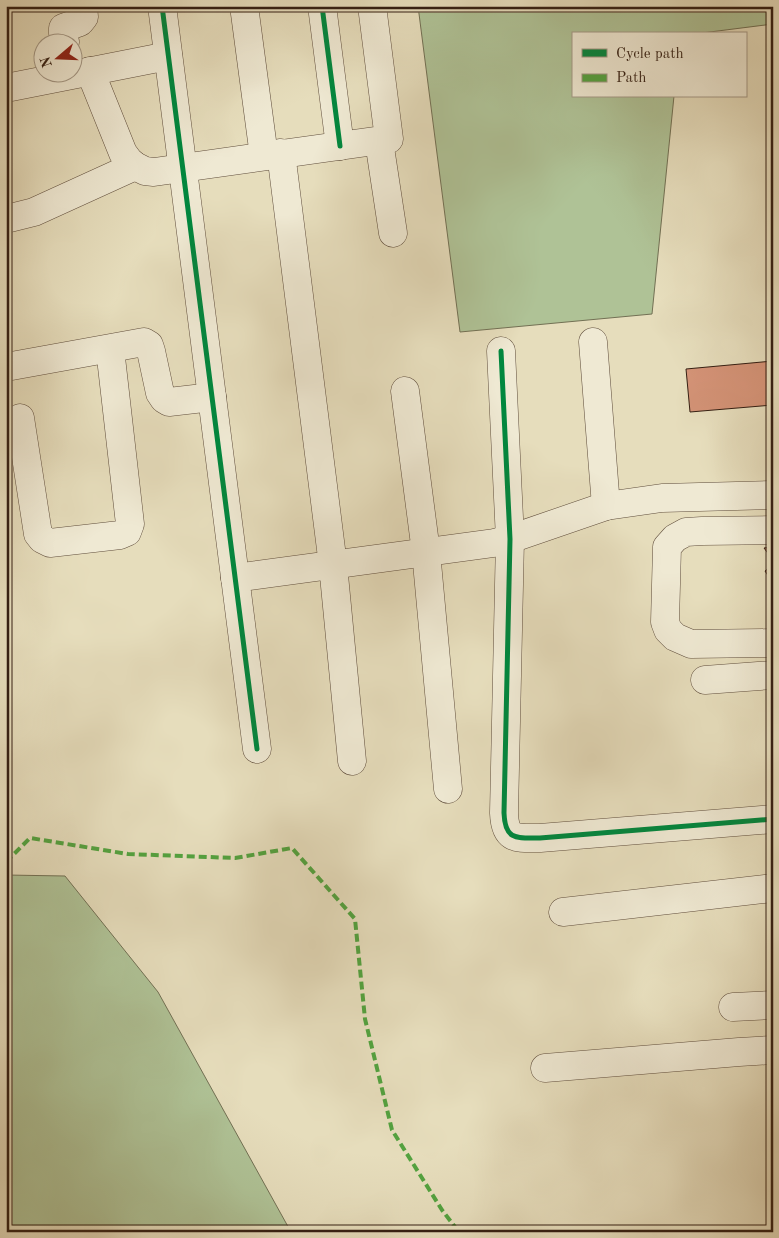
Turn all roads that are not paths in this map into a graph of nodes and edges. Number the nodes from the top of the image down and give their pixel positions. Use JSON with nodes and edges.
{"nodes":[{"id":1,"x":83,"y":6,"type":"edge"},
{"id":2,"x":162,"y":6,"type":"edge"},
{"id":3,"x":244,"y":6,"type":"edge"},
{"id":4,"x":322,"y":6,"type":"edge"},
{"id":5,"x":372,"y":6,"type":"edge"},
{"id":6,"x":62,"y":32,"type":"edge"},
{"id":7,"x":168,"y":56,"type":"junction"},
{"id":8,"x":82,"y":71,"type":"edge"},
{"id":9,"x":82,"y":78,"type":"edge"},
{"id":10,"x":33,"y":82,"type":"edge"},
{"id":11,"x":6,"y":88,"type":"edge"},
{"id":12,"x":379,"y":141,"type":"junction"},
{"id":13,"x":340,"y":146,"type":"junction"},
{"id":14,"x":273,"y":155,"type":"junction"},
{"id":15,"x":135,"y":166,"type":"junction"},
{"id":16,"x":183,"y":168,"type":"junction"},
{"id":17,"x":6,"y":219,"type":"edge"},
{"id":18,"x":393,"y":234,"type":"dead end"},
{"id":19,"x":593,"y":342,"type":"dead end"},
{"id":20,"x":110,"y":349,"type":"junction"},
{"id":21,"x":501,"y":352,"type":"dead end"},
{"id":22,"x":6,"y":367,"type":"edge"},
{"id":23,"x":405,"y":391,"type":"dead end"},
{"id":24,"x":212,"y":397,"type":"junction"},
{"id":25,"x":20,"y":418,"type":"dead end"},
{"id":26,"x":773,"y":495,"type":"edge"},
{"id":27,"x":606,"y":506,"type":"junction"},
{"id":28,"x":773,"y":530,"type":"edge"},
{"id":29,"x":510,"y":539,"type":"junction"},
{"id":30,"x":426,"y":552,"type":"junction"},
{"id":31,"x":333,"y":565,"type":"junction"},
{"id":32,"x":235,"y":578,"type":"junction"},
{"id":33,"x":773,"y":643,"type":"edge"},
{"id":34,"x":773,"y":675,"type":"edge"},
{"id":35,"x":705,"y":680,"type":"dead end"},
{"id":36,"x":257,"y":749,"type":"dead end"},
{"id":37,"x":352,"y":760,"type":"dead end"},
{"id":38,"x":448,"y":789,"type":"dead end"},
{"id":39,"x":773,"y":819,"type":"edge"},
{"id":40,"x":773,"y":888,"type":"edge"},
{"id":41,"x":563,"y":912,"type":"dead end"},
{"id":42,"x":773,"y":1005,"type":"edge"},
{"id":43,"x":733,"y":1007,"type":"dead end"},
{"id":44,"x":773,"y":1050,"type":"edge"},
{"id":45,"x":545,"y":1068,"type":"dead end"}],
"edges":[{"from":1,"to":6,"type":"street"},
{"from":2,"to":7,"type":"street"},
{"from":3,"to":14,"type":"street"},
{"from":4,"to":13,"type":"street"},
{"from":5,"to":12,"type":"street"},
{"from":7,"to":8,"type":"street"},
{"from":7,"to":16,"type":"street"},
{"from":9,"to":15,"type":"street"},
{"from":10,"to":11,"type":"street"},
{"from":12,"to":13,"type":"street"},
{"from":12,"to":18,"type":"street"},
{"from":13,"to":14,"type":"street"},
{"from":14,"to":16,"type":"street"},
{"from":14,"to":31,"type":"street"},
{"from":15,"to":16,"type":"street"},
{"from":15,"to":17,"type":"street"},
{"from":16,"to":24,"type":"street"},
{"from":19,"to":27,"type":"street"},
{"from":20,"to":22,"type":"street"},
{"from":20,"to":24,"type":"street"},
{"from":20,"to":25,"type":"street"},
{"from":21,"to":29,"type":"street"},
{"from":23,"to":30,"type":"street"},
{"from":24,"to":32,"type":"street"},
{"from":26,"to":27,"type":"street"},
{"from":27,"to":29,"type":"street"},
{"from":28,"to":33,"type":"street"},
{"from":29,"to":30,"type":"street"},
{"from":29,"to":39,"type":"street"},
{"from":30,"to":31,"type":"street"},
{"from":30,"to":38,"type":"street"},
{"from":31,"to":32,"type":"street"},
{"from":31,"to":37,"type":"street"},
{"from":32,"to":36,"type":"street"},
{"from":34,"to":35,"type":"street"},
{"from":40,"to":41,"type":"street"},
{"from":42,"to":43,"type":"street"},
{"from":44,"to":45,"type":"street"}]}
